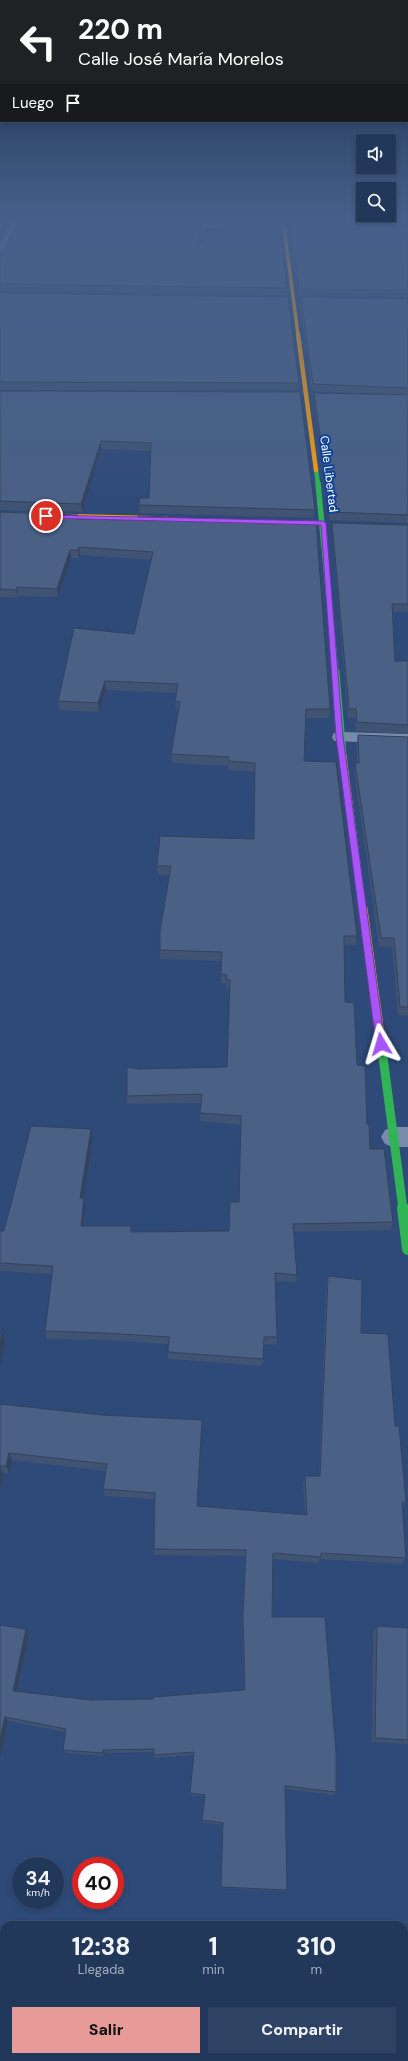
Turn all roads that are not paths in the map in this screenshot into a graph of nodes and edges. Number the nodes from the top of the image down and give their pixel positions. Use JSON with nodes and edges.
{"nodes":[{"id":1,"x":296,"y":312,"type":"edge"},
{"id":2,"x":291,"y":395,"type":"edge"},
{"id":3,"x":311,"y":395,"type":"junction"},
{"id":4,"x":0,"y":515,"type":"edge"},
{"id":5,"x":174,"y":519,"type":"edge"},
{"id":6,"x":340,"y":737,"type":"junction"},
{"id":7,"x":408,"y":739,"type":"edge"},
{"id":8,"x":401,"y":1137,"type":"edge"},
{"id":9,"x":408,"y":1249,"type":"edge"}],
"edges":[{"from":1,"to":3,"type":"street","name":"Calle Libertad"},
{"from":2,"to":3,"type":"street"},
{"from":3,"to":6,"type":"street","name":"Calle Libertad"},
{"from":4,"to":5,"type":"street"},
{"from":6,"to":7,"type":"street"},
{"from":6,"to":8,"type":"street","name":"Calle Libertad"},
{"from":8,"to":9,"type":"street","name":"Calle Libertad"}]}
